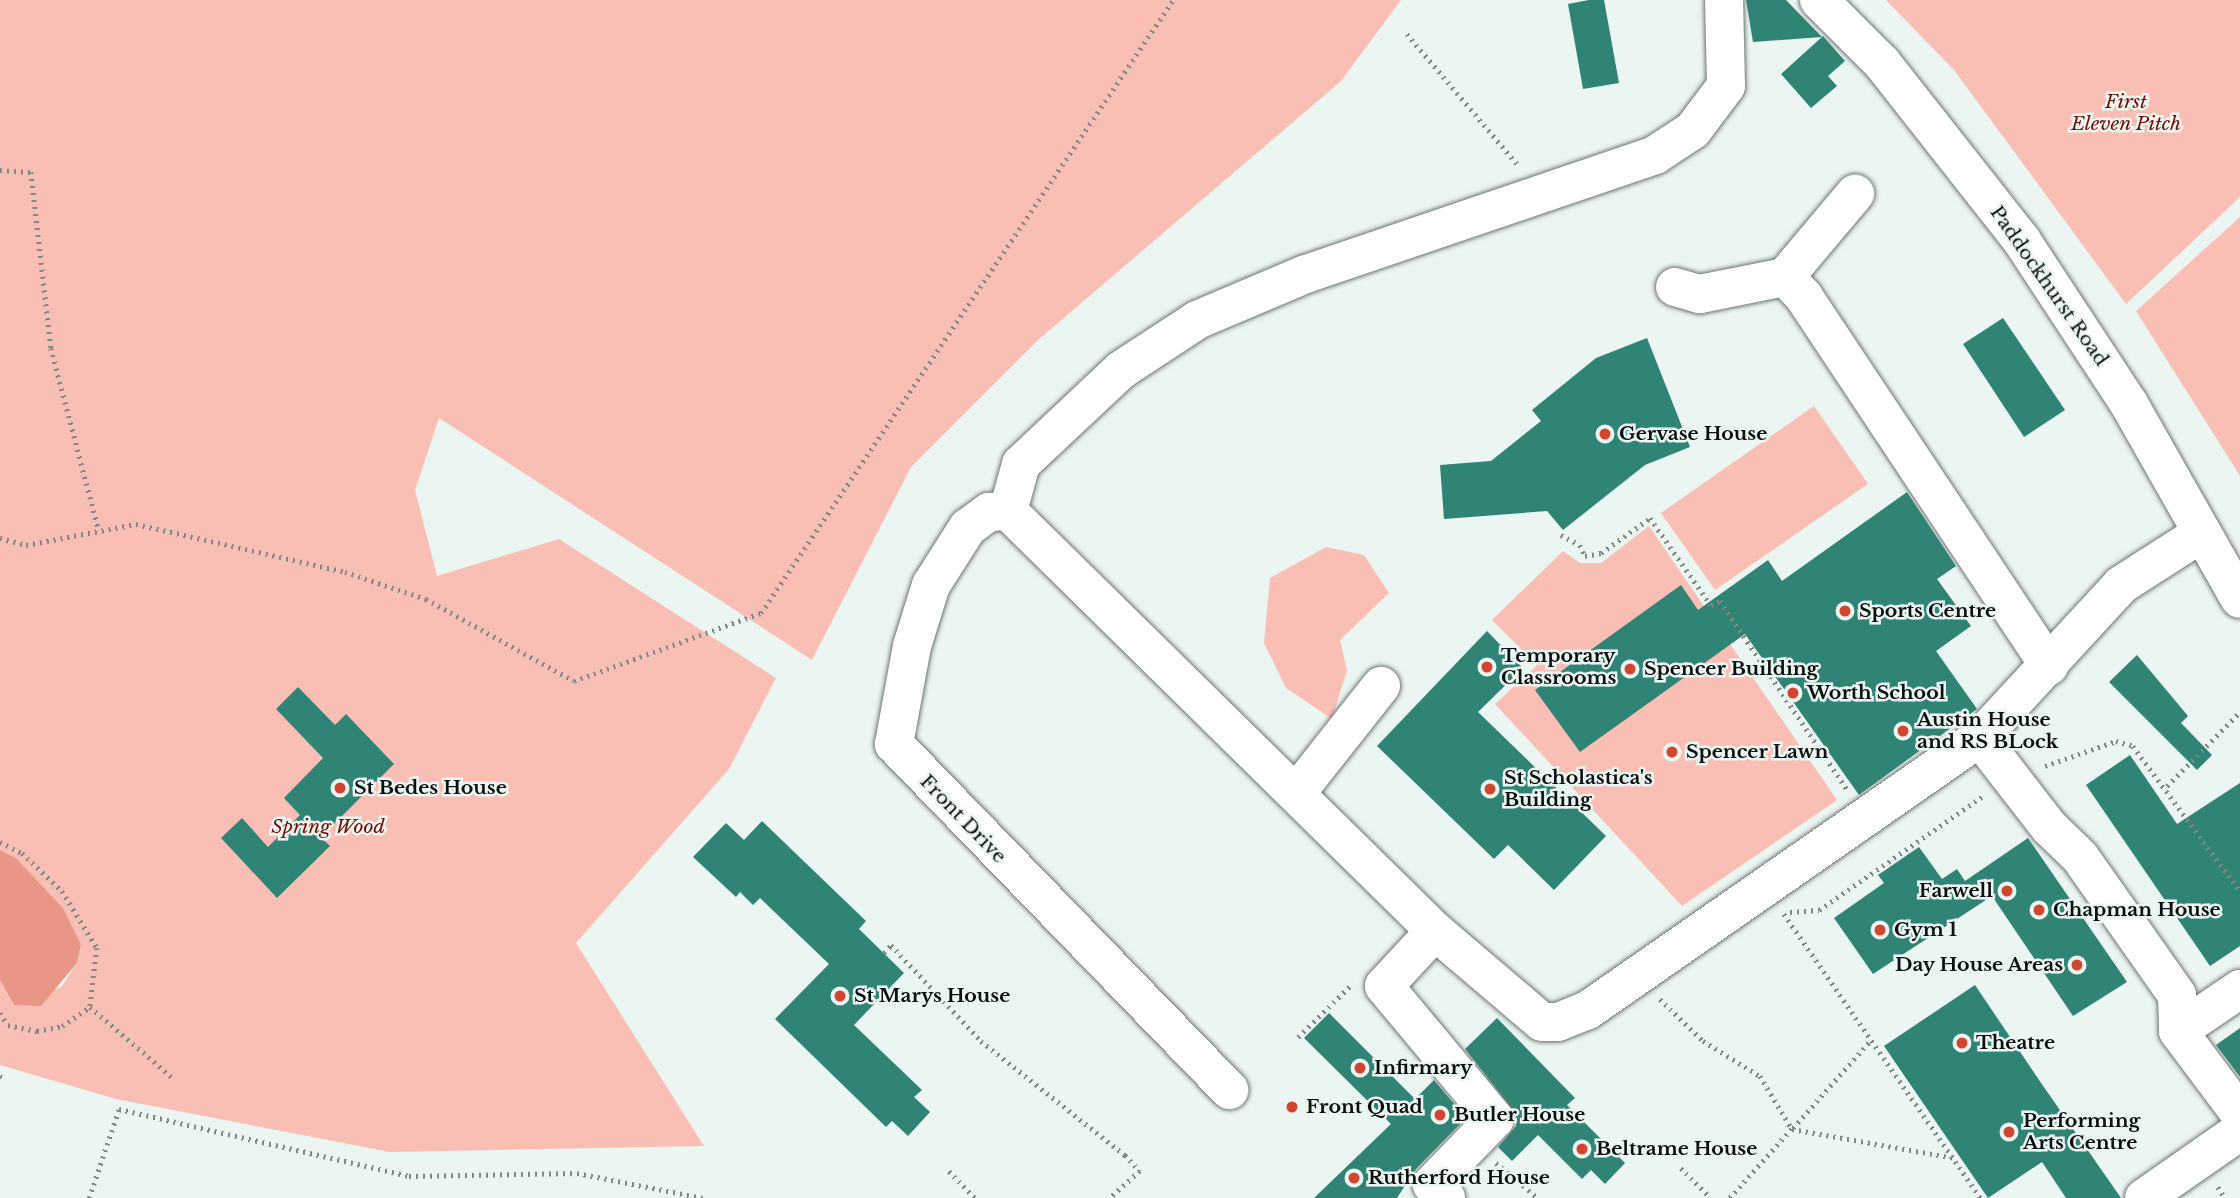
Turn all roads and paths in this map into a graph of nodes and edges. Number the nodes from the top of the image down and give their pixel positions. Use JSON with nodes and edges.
{"nodes":[{"id":1,"x":1173,"y":0,"type":"edge"},
{"id":2,"x":1724,"y":0,"type":"edge"},
{"id":3,"x":1819,"y":0,"type":"edge"},
{"id":4,"x":1407,"y":34,"type":"dead end"},
{"id":5,"x":0,"y":170,"type":"edge"},
{"id":6,"x":1542,"y":193,"type":"junction"},
{"id":7,"x":1855,"y":194,"type":"dead end"},
{"id":8,"x":1784,"y":277,"type":"junction"},
{"id":9,"x":1675,"y":287,"type":"dead end"},
{"id":10,"x":1008,"y":511,"type":"junction"},
{"id":11,"x":99,"y":531,"type":"junction"},
{"id":12,"x":2202,"y":533,"type":"junction"},
{"id":13,"x":1561,"y":535,"type":"dead end"},
{"id":14,"x":0,"y":538,"type":"edge"},
{"id":15,"x":2240,"y":599,"type":"edge"},
{"id":16,"x":2049,"y":666,"type":"junction"},
{"id":17,"x":1381,"y":686,"type":"dead end"},
{"id":18,"x":2240,"y":712,"type":"edge"},
{"id":19,"x":1980,"y":738,"type":"junction"},
{"id":20,"x":2000,"y":785,"type":"junction"},
{"id":21,"x":2167,"y":786,"type":"junction"},
{"id":22,"x":1298,"y":790,"type":"junction"},
{"id":23,"x":1866,"y":817,"type":"junction"},
{"id":24,"x":0,"y":842,"type":"edge"},
{"id":25,"x":2240,"y":891,"type":"edge"},
{"id":26,"x":1782,"y":912,"type":"junction"},
{"id":27,"x":1769,"y":915,"type":"dead end"},
{"id":28,"x":1435,"y":931,"type":"junction"},
{"id":29,"x":884,"y":953,"type":"dead end"},
{"id":30,"x":1636,"y":976,"type":"junction"},
{"id":31,"x":2240,"y":989,"type":"edge"},
{"id":32,"x":90,"y":1007,"type":"junction"},
{"id":33,"x":1323,"y":1011,"type":"dead end"},
{"id":34,"x":0,"y":1013,"type":"edge"},
{"id":35,"x":2178,"y":1031,"type":"junction"},
{"id":36,"x":1298,"y":1037,"type":"dead end"},
{"id":37,"x":1870,"y":1041,"type":"junction"},
{"id":38,"x":172,"y":1077,"type":"dead end"},
{"id":39,"x":1229,"y":1090,"type":"dead end"},
{"id":40,"x":2240,"y":1114,"type":"edge"},
{"id":41,"x":1792,"y":1129,"type":"junction"},
{"id":42,"x":2240,"y":1131,"type":"edge"},
{"id":43,"x":1485,"y":1153,"type":"junction"},
{"id":44,"x":1955,"y":1158,"type":"junction"},
{"id":45,"x":1681,"y":1168,"type":"dead end"},
{"id":46,"x":949,"y":1171,"type":"dead end"},
{"id":47,"x":89,"y":1198,"type":"edge"},
{"id":48,"x":703,"y":1198,"type":"edge"},
{"id":49,"x":975,"y":1198,"type":"edge"},
{"id":50,"x":1111,"y":1198,"type":"edge"},
{"id":51,"x":1446,"y":1198,"type":"edge"},
{"id":52,"x":1538,"y":1198,"type":"edge"},
{"id":53,"x":1711,"y":1198,"type":"edge"},
{"id":54,"x":1730,"y":1198,"type":"edge"},
{"id":55,"x":1981,"y":1198,"type":"edge"},
{"id":56,"x":2144,"y":1198,"type":"edge"}],
"edges":[{"from":1,"to":11,"type":"path"},
{"from":2,"to":6,"type":"main road"},
{"from":3,"to":12,"type":"main road","name":"Paddockhurst Road"},
{"from":4,"to":6,"type":"path"},
{"from":5,"to":11,"type":"path"},
{"from":6,"to":10,"type":"main road"},
{"from":7,"to":8,"type":"main road"},
{"from":8,"to":9,"type":"main road"},
{"from":8,"to":16,"type":"main road"},
{"from":10,"to":22,"type":"main road"},
{"from":10,"to":39,"type":"main road","name":"Front Drive"},
{"from":11,"to":14,"type":"path"},
{"from":12,"to":15,"type":"main road","name":"Paddockhurst Road"},
{"from":12,"to":16,"type":"main road"},
{"from":13,"to":23,"type":"path"},
{"from":16,"to":19,"type":"main road"},
{"from":17,"to":22,"type":"main road"},
{"from":18,"to":21,"type":"path"},
{"from":19,"to":20,"type":"main road"},
{"from":19,"to":23,"type":"main road"},
{"from":20,"to":21,"type":"path"},
{"from":20,"to":26,"type":"path"},
{"from":20,"to":35,"type":"main road"},
{"from":21,"to":25,"type":"path"},
{"from":22,"to":28,"type":"main road"},
{"from":23,"to":30,"type":"main road"},
{"from":24,"to":32,"type":"path"},
{"from":26,"to":27,"type":"path"},
{"from":26,"to":37,"type":"path"},
{"from":28,"to":30,"type":"main road"},
{"from":28,"to":43,"type":"main road"},
{"from":29,"to":50,"type":"path"},
{"from":30,"to":41,"type":"path"},
{"from":31,"to":35,"type":"main road"},
{"from":32,"to":34,"type":"path"},
{"from":32,"to":38,"type":"path"},
{"from":33,"to":36,"type":"path"},
{"from":35,"to":40,"type":"main road"},
{"from":37,"to":41,"type":"path"},
{"from":37,"to":44,"type":"path"},
{"from":41,"to":44,"type":"path"},
{"from":41,"to":54,"type":"path"},
{"from":42,"to":56,"type":"main road"},
{"from":43,"to":51,"type":"main road"},
{"from":43,"to":52,"type":"path"},
{"from":44,"to":55,"type":"path"},
{"from":45,"to":53,"type":"path"},
{"from":46,"to":49,"type":"path"},
{"from":47,"to":48,"type":"path"}]}
